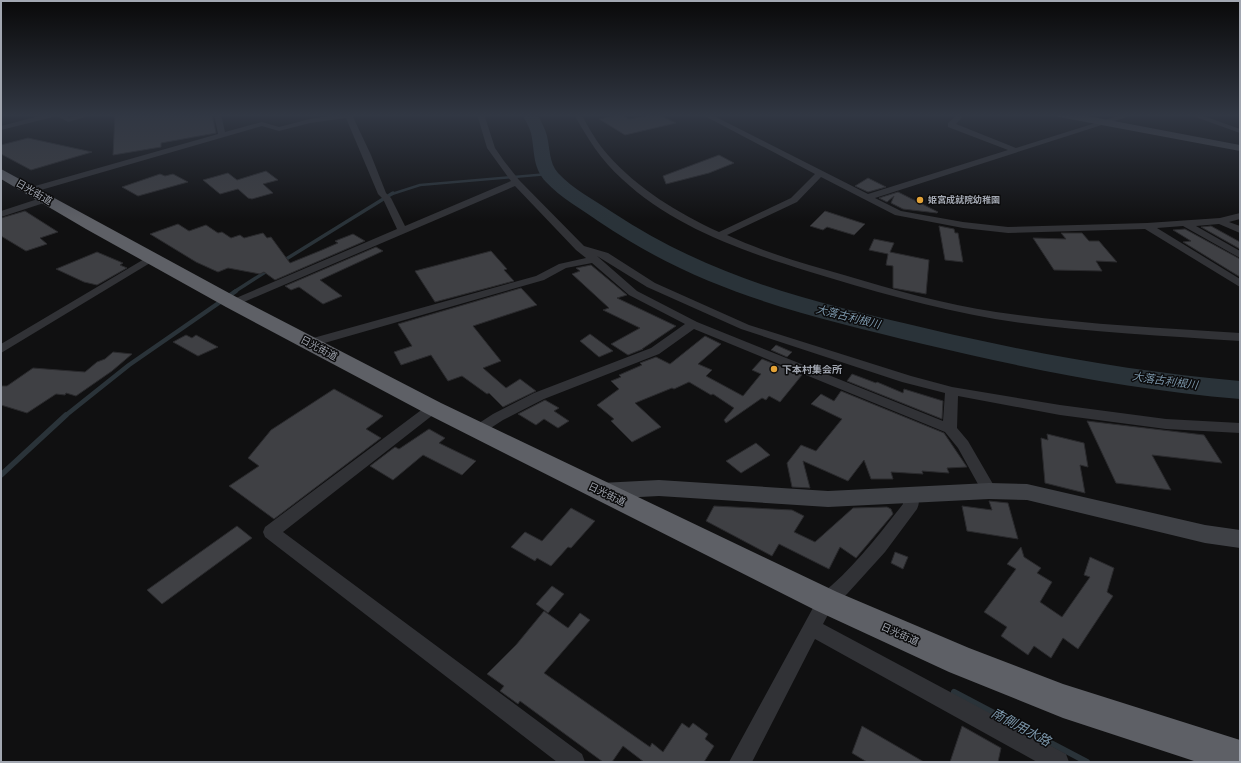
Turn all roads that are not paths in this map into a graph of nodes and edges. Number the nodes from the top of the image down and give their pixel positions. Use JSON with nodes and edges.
{"nodes":[{"id":1,"x":177,"y":150,"type":"edge"},
{"id":2,"x":365,"y":150,"type":"edge"},
{"id":3,"x":492,"y":150,"type":"edge"},
{"id":4,"x":599,"y":150,"type":"edge"},
{"id":5,"x":775,"y":150,"type":"edge"},
{"id":6,"x":1017,"y":150,"type":"edge"},
{"id":7,"x":1,"y":173,"type":"edge"},
{"id":8,"x":821,"y":173,"type":"junction"},
{"id":9,"x":516,"y":182,"type":"junction"},
{"id":10,"x":39,"y":195,"type":"junction"},
{"id":11,"x":866,"y":197,"type":"junction"},
{"id":12,"x":1,"y":214,"type":"edge"},
{"id":13,"x":1240,"y":216,"type":"edge"},
{"id":14,"x":1220,"y":221,"type":"junction"},
{"id":15,"x":1186,"y":224,"type":"junction"},
{"id":16,"x":1147,"y":226,"type":"junction"},
{"id":17,"x":402,"y":230,"type":"junction"},
{"id":18,"x":1240,"y":230,"type":"edge"},
{"id":19,"x":719,"y":235,"type":"junction"},
{"id":20,"x":580,"y":248,"type":"junction"},
{"id":21,"x":1240,"y":255,"type":"edge"},
{"id":22,"x":151,"y":258,"type":"junction"},
{"id":23,"x":594,"y":260,"type":"junction"},
{"id":24,"x":1240,"y":284,"type":"edge"},
{"id":25,"x":233,"y":303,"type":"junction"},
{"id":26,"x":693,"y":324,"type":"junction"},
{"id":27,"x":745,"y":327,"type":"junction"},
{"id":28,"x":1240,"y":337,"type":"edge"},
{"id":29,"x":729,"y":339,"type":"junction"},
{"id":30,"x":310,"y":343,"type":"junction"},
{"id":31,"x":1,"y":349,"type":"edge"},
{"id":32,"x":952,"y":391,"type":"junction"},
{"id":33,"x":433,"y":408,"type":"junction"},
{"id":34,"x":1240,"y":428,"type":"edge"},
{"id":35,"x":950,"y":429,"type":"junction"},
{"id":36,"x":478,"y":430,"type":"junction"},
{"id":37,"x":601,"y":491,"type":"junction"},
{"id":38,"x":988,"y":491,"type":"junction"},
{"id":39,"x":910,"y":496,"type":"junction"},
{"id":40,"x":1240,"y":539,"type":"edge"},
{"id":41,"x":826,"y":602,"type":"junction"},
{"id":42,"x":810,"y":627,"type":"junction"},
{"id":43,"x":1240,"y":758,"type":"edge"},
{"id":44,"x":574,"y":762,"type":"edge"},
{"id":45,"x":740,"y":762,"type":"edge"},
{"id":46,"x":1058,"y":762,"type":"edge"}],
"edges":[{"from":1,"to":10,"type":"street"},
{"from":2,"to":17,"type":"street"},
{"from":3,"to":9,"type":"street"},
{"from":4,"to":19,"type":"street"},
{"from":5,"to":8,"type":"street"},
{"from":6,"to":11,"type":"street"},
{"from":7,"to":10,"type":"highway","name":"日光街道"},
{"from":8,"to":11,"type":"street"},
{"from":8,"to":19,"type":"street"},
{"from":9,"to":17,"type":"street"},
{"from":9,"to":20,"type":"street"},
{"from":10,"to":12,"type":"street"},
{"from":10,"to":22,"type":"highway","name":"日光街道"},
{"from":11,"to":16,"type":"street"},
{"from":13,"to":14,"type":"street"},
{"from":14,"to":15,"type":"street"},
{"from":14,"to":18,"type":"street"},
{"from":15,"to":16,"type":"street"},
{"from":15,"to":21,"type":"street"},
{"from":16,"to":24,"type":"street"},
{"from":17,"to":25,"type":"street"},
{"from":19,"to":28,"type":"street"},
{"from":20,"to":23,"type":"street"},
{"from":20,"to":27,"type":"street"},
{"from":22,"to":25,"type":"highway","name":"日光街道"},
{"from":22,"to":31,"type":"street"},
{"from":23,"to":26,"type":"street"},
{"from":23,"to":30,"type":"street"},
{"from":25,"to":30,"type":"highway","name":"日光街道"},
{"from":26,"to":29,"type":"street"},
{"from":26,"to":36,"type":"street"},
{"from":27,"to":29,"type":"street"},
{"from":27,"to":32,"type":"street"},
{"from":29,"to":35,"type":"street"},
{"from":30,"to":33,"type":"highway","name":"日光街道"},
{"from":32,"to":34,"type":"street"},
{"from":32,"to":35,"type":"street"},
{"from":33,"to":36,"type":"highway","name":"日光街道"},
{"from":33,"to":44,"type":"street"},
{"from":35,"to":38,"type":"street"},
{"from":36,"to":37,"type":"highway","name":"日光街道"},
{"from":37,"to":39,"type":"street"},
{"from":37,"to":41,"type":"highway","name":"日光街道"},
{"from":38,"to":39,"type":"street"},
{"from":38,"to":40,"type":"street"},
{"from":39,"to":41,"type":"street"},
{"from":41,"to":42,"type":"street"},
{"from":41,"to":43,"type":"highway","name":"日光街道"},
{"from":42,"to":45,"type":"street"},
{"from":42,"to":46,"type":"street"}]}
